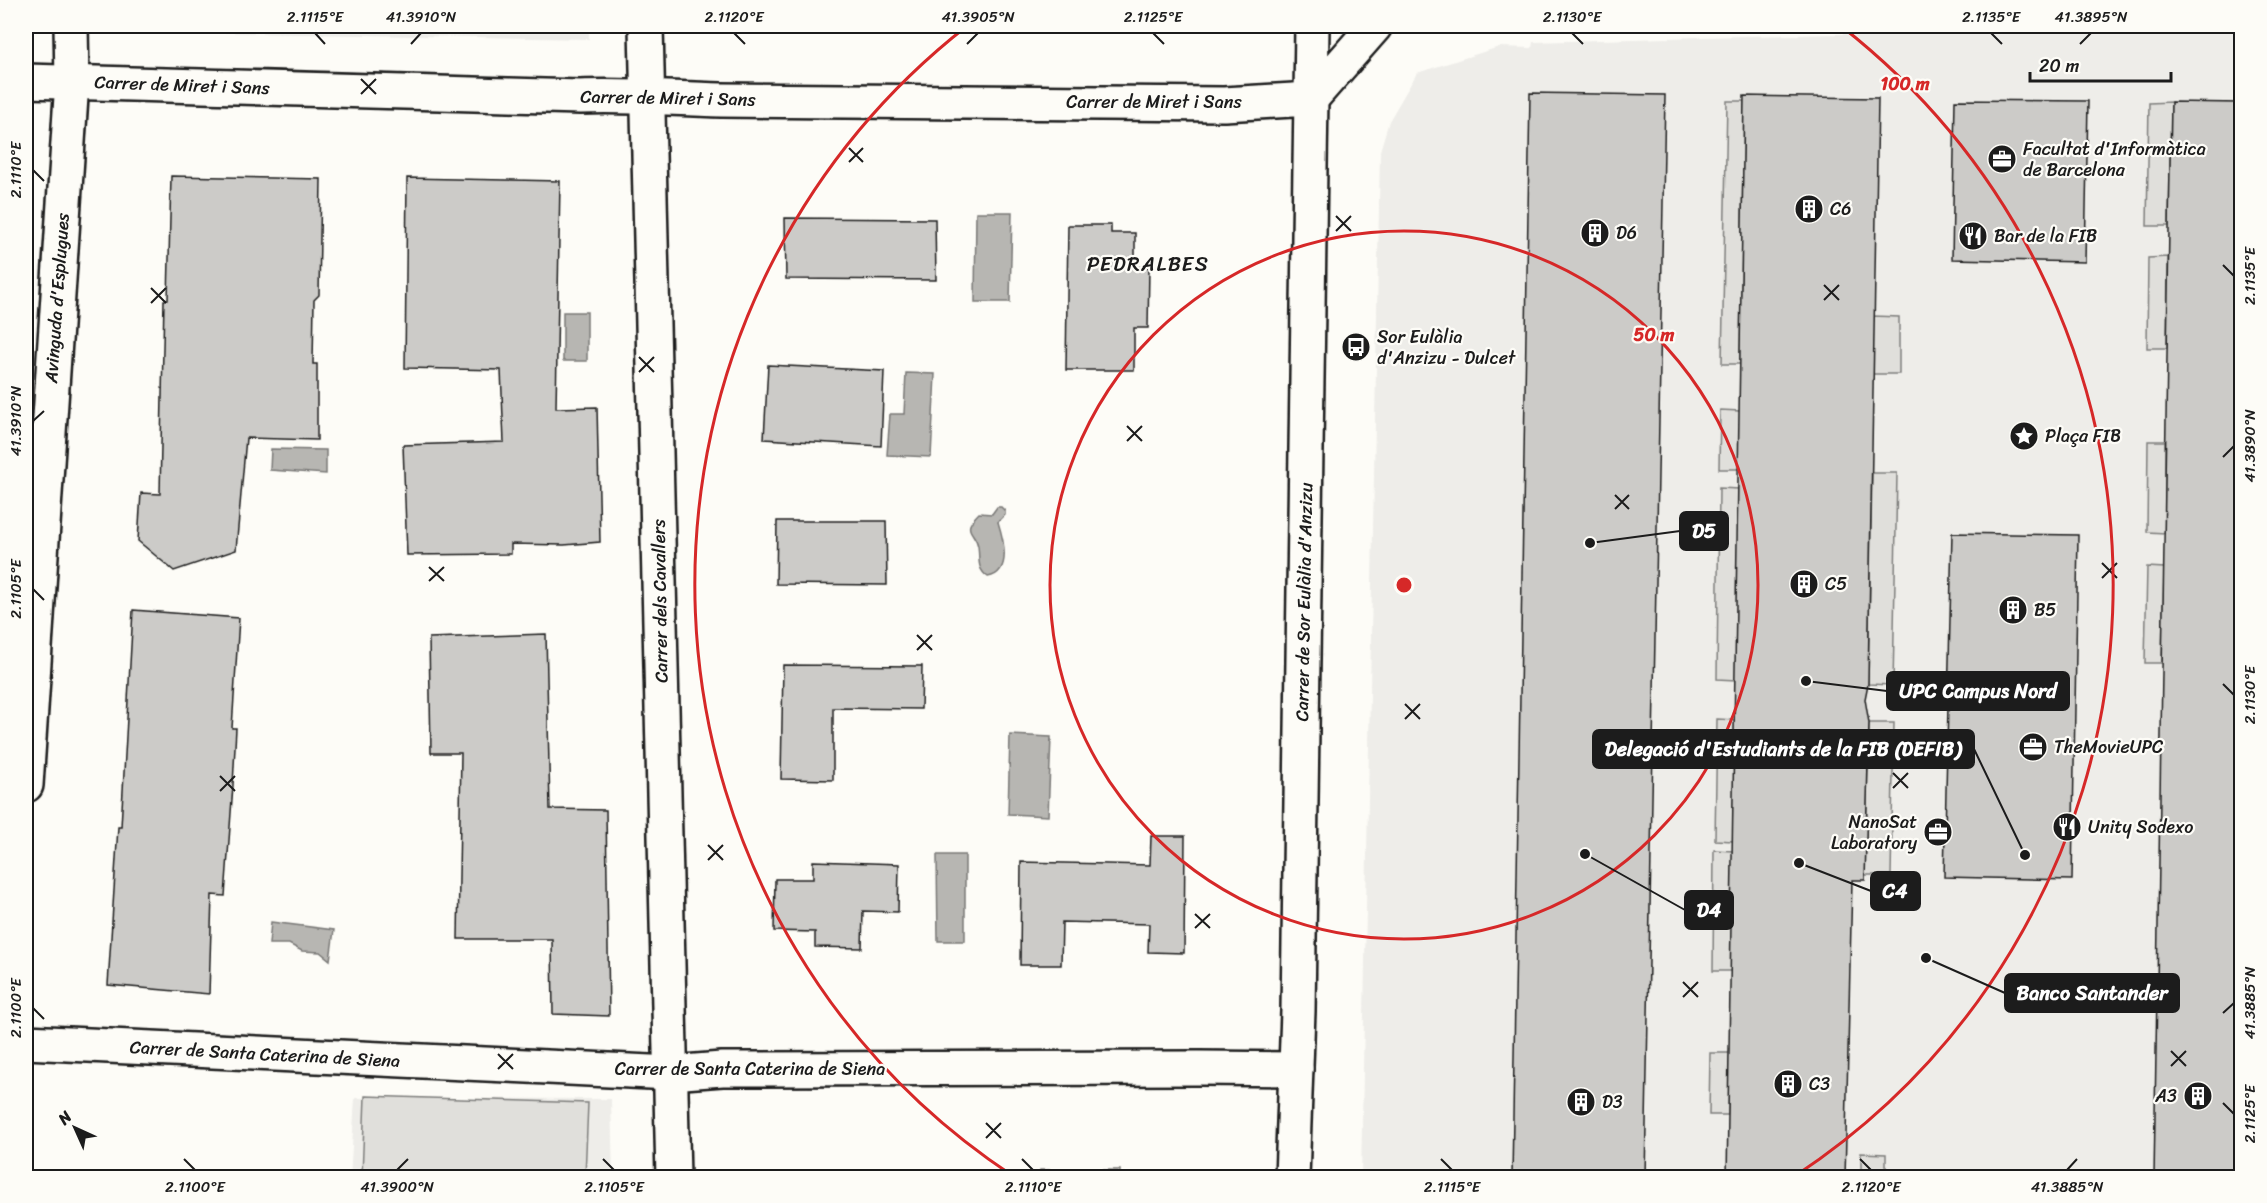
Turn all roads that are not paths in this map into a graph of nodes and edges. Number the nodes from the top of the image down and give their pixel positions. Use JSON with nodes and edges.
{"nodes":[{"id":1,"x":71,"y":26,"type":"edge"},
{"id":2,"x":646,"y":26,"type":"edge"},
{"id":3,"x":1312,"y":26,"type":"edge"},
{"id":4,"x":1375,"y":26,"type":"edge"},
{"id":5,"x":26,"y":81,"type":"edge"},
{"id":6,"x":72,"y":81,"type":"junction"},
{"id":7,"x":647,"y":99,"type":"junction"},
{"id":8,"x":1311,"y":99,"type":"junction"},
{"id":9,"x":26,"y":785,"type":"edge"},
{"id":10,"x":26,"y":1042,"type":"edge"},
{"id":11,"x":1296,"y":1069,"type":"junction"},
{"id":12,"x":671,"y":1073,"type":"junction"},
{"id":13,"x":673,"y":1178,"type":"edge"},
{"id":14,"x":1292,"y":1178,"type":"edge"}],
"edges":[{"from":1,"to":6,"type":"street","name":"Avinguda d'Esplugues"},
{"from":2,"to":7,"type":"street","name":"Carrer dels Cavallers"},
{"from":3,"to":8,"type":"street","name":"Carrer de Sor Eulàlia d'Anzizu"},
{"from":4,"to":8,"type":"street"},
{"from":5,"to":6,"type":"street","name":"Carrer de Miret i Sans"},
{"from":6,"to":7,"type":"street","name":"Carrer de Miret i Sans"},
{"from":6,"to":9,"type":"street","name":"Avinguda d'Esplugues"},
{"from":7,"to":8,"type":"street","name":"Carrer de Miret i Sans"},
{"from":7,"to":12,"type":"street","name":"Carrer dels Cavallers"},
{"from":8,"to":11,"type":"street","name":"Carrer de Sor Eulàlia d'Anzizu"},
{"from":10,"to":12,"type":"street","name":"Carrer de Santa Caterina de Siena"},
{"from":11,"to":12,"type":"street","name":"Carrer de Santa Caterina de Siena"},
{"from":11,"to":14,"type":"street","name":"Carrer de Sor Eulàlia d'Anzizu"},
{"from":12,"to":13,"type":"street","name":"Carrer dels Cavallers"}]}
